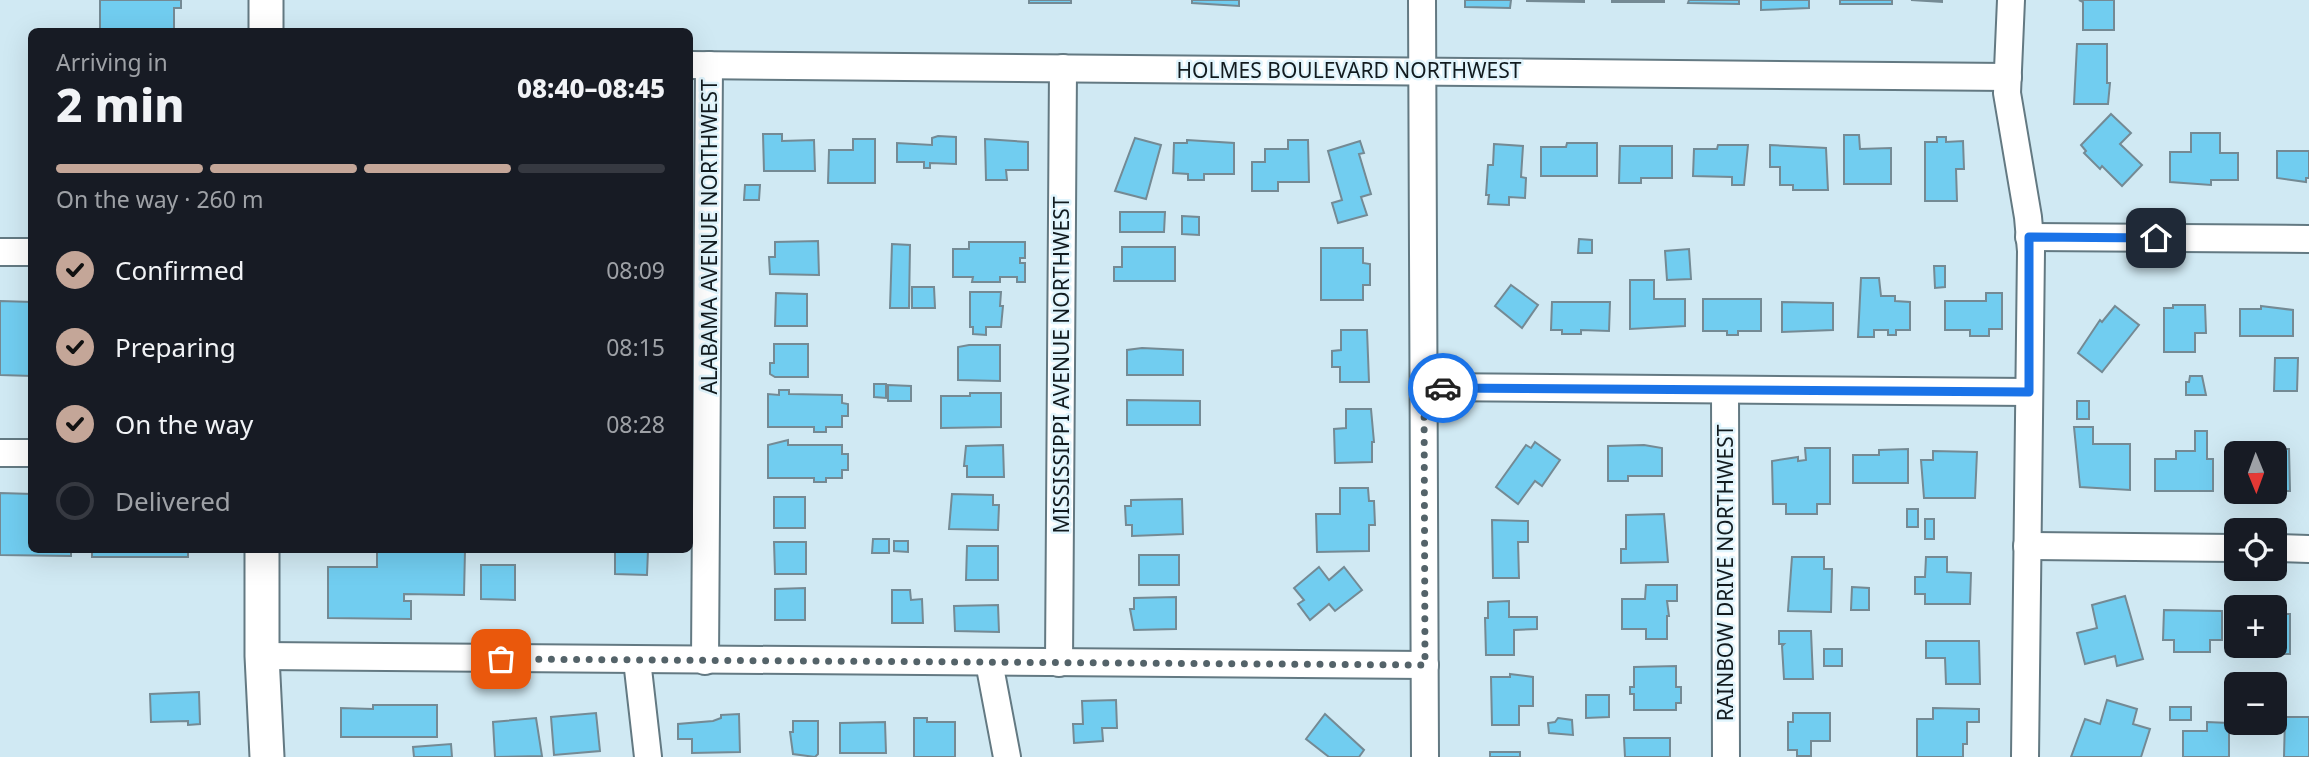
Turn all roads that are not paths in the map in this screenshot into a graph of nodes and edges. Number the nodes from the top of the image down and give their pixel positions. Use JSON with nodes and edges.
{"nodes":[{"id":1,"x":267,"y":0,"type":"edge"},
{"id":2,"x":1422,"y":0,"type":"edge"},
{"id":3,"x":2011,"y":0,"type":"edge"},
{"id":4,"x":266,"y":28,"type":"edge"},
{"id":5,"x":699,"y":65,"type":"edge"},
{"id":6,"x":1063,"y":68,"type":"junction"},
{"id":7,"x":1423,"y":71,"type":"junction"},
{"id":8,"x":2008,"y":77,"type":"junction"},
{"id":9,"x":2029,"y":237,"type":"junction"},
{"id":10,"x":2309,"y":239,"type":"edge"},
{"id":11,"x":0,"y":252,"type":"edge"},
{"id":12,"x":28,"y":252,"type":"edge"},
{"id":13,"x":1424,"y":387,"type":"junction"},
{"id":14,"x":1724,"y":390,"type":"junction"},
{"id":15,"x":2029,"y":392,"type":"junction"},
{"id":16,"x":0,"y":453,"type":"edge"},
{"id":17,"x":28,"y":453,"type":"edge"},
{"id":18,"x":2027,"y":546,"type":"junction"},
{"id":19,"x":2224,"y":548,"type":"edge"},
{"id":20,"x":2287,"y":548,"type":"edge"},
{"id":21,"x":2309,"y":549,"type":"edge"},
{"id":22,"x":262,"y":553,"type":"edge"},
{"id":23,"x":262,"y":656,"type":"junction"},
{"id":24,"x":637,"y":660,"type":"junction"},
{"id":25,"x":705,"y":660,"type":"junction"},
{"id":26,"x":989,"y":662,"type":"junction"},
{"id":27,"x":1059,"y":663,"type":"junction"},
{"id":28,"x":1425,"y":665,"type":"junction"},
{"id":29,"x":267,"y":757,"type":"edge"},
{"id":30,"x":648,"y":757,"type":"edge"},
{"id":31,"x":1007,"y":757,"type":"edge"},
{"id":32,"x":1425,"y":757,"type":"edge"},
{"id":33,"x":1726,"y":757,"type":"edge"},
{"id":34,"x":2025,"y":757,"type":"edge"}],
"edges":[{"from":1,"to":4,"type":"main road"},
{"from":2,"to":7,"type":"street"},
{"from":3,"to":8,"type":"street"},
{"from":5,"to":6,"type":"street","name":"HOLMES BOULEVARD NORTHWEST"},
{"from":5,"to":25,"type":"street","name":"ALABAMA AVENUE NORTHWEST"},
{"from":6,"to":7,"type":"street","name":"HOLMES BOULEVARD NORTHWEST"},
{"from":6,"to":27,"type":"street","name":"MISSISSIPPI AVENUE NORTHWEST"},
{"from":7,"to":8,"type":"street","name":"HOLMES BOULEVARD NORTHWEST"},
{"from":7,"to":13,"type":"street"},
{"from":8,"to":9,"type":"street"},
{"from":9,"to":10,"type":"street"},
{"from":9,"to":15,"type":"street"},
{"from":11,"to":12,"type":"street"},
{"from":13,"to":14,"type":"street"},
{"from":13,"to":28,"type":"street"},
{"from":14,"to":15,"type":"street"},
{"from":14,"to":33,"type":"street","name":"RAINBOW DRIVE NORTHWEST"},
{"from":15,"to":18,"type":"street"},
{"from":16,"to":17,"type":"street"},
{"from":18,"to":19,"type":"street"},
{"from":18,"to":34,"type":"street"},
{"from":20,"to":21,"type":"street"},
{"from":22,"to":23,"type":"main road"},
{"from":23,"to":24,"type":"street"},
{"from":23,"to":29,"type":"main road"},
{"from":24,"to":25,"type":"street"},
{"from":24,"to":30,"type":"street"},
{"from":25,"to":26,"type":"street"},
{"from":26,"to":27,"type":"street"},
{"from":26,"to":31,"type":"street"},
{"from":27,"to":28,"type":"street"},
{"from":28,"to":32,"type":"street"}]}
